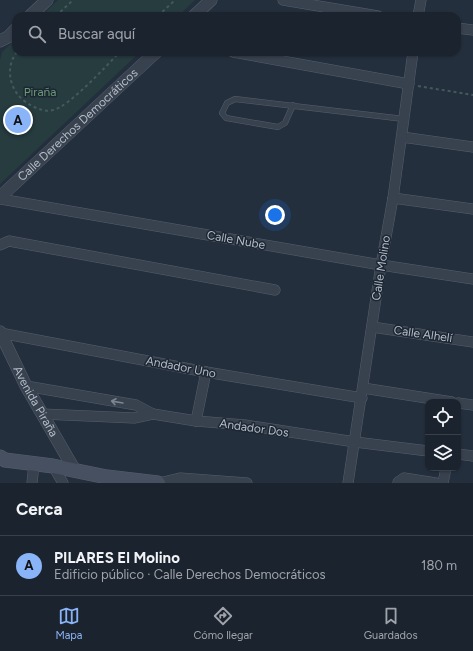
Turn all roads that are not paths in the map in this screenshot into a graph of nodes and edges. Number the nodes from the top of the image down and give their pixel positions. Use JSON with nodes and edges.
{"nodes":[{"id":1,"x":47,"y":0,"type":"edge"},
{"id":2,"x":211,"y":0,"type":"edge"},
{"id":3,"x":284,"y":0,"type":"edge"},
{"id":4,"x":421,"y":0,"type":"edge"},
{"id":5,"x":34,"y":12,"type":"edge"},
{"id":6,"x":198,"y":12,"type":"edge"},
{"id":7,"x":354,"y":12,"type":"edge"},
{"id":8,"x":419,"y":12,"type":"edge"},
{"id":9,"x":461,"y":28,"type":"edge"},
{"id":10,"x":473,"y":30,"type":"edge"},
{"id":11,"x":12,"y":33,"type":"edge"},
{"id":12,"x":0,"y":41,"type":"edge"},
{"id":13,"x":152,"y":56,"type":"edge"},
{"id":14,"x":255,"y":56,"type":"edge"},
{"id":15,"x":412,"y":56,"type":"edge"},
{"id":16,"x":409,"y":84,"type":"junction"},
{"id":17,"x":293,"y":105,"type":"junction"},
{"id":18,"x":404,"y":119,"type":"junction"},
{"id":19,"x":402,"y":137,"type":"junction"},
{"id":20,"x":473,"y":147,"type":"edge"},
{"id":21,"x":0,"y":198,"type":"edge"},
{"id":22,"x":393,"y":198,"type":"junction"},
{"id":23,"x":473,"y":209,"type":"edge"},
{"id":24,"x":0,"y":245,"type":"edge"},
{"id":25,"x":381,"y":266,"type":"junction"},
{"id":26,"x":473,"y":279,"type":"edge"},
{"id":27,"x":275,"y":290,"type":"dead end"},
{"id":28,"x":372,"y":327,"type":"junction"},
{"id":29,"x":0,"y":332,"type":"edge"},
{"id":30,"x":473,"y":342,"type":"edge"},
{"id":31,"x":206,"y":372,"type":"junction"},
{"id":32,"x":26,"y":386,"type":"junction"},
{"id":33,"x":362,"y":393,"type":"junction"},
{"id":34,"x":425,"y":399,"type":"edge"},
{"id":35,"x":461,"y":403,"type":"edge"},
{"id":36,"x":473,"y":405,"type":"edge"},
{"id":37,"x":42,"y":414,"type":"junction"},
{"id":38,"x":153,"y":414,"type":"junction"},
{"id":39,"x":196,"y":420,"type":"junction"},
{"id":40,"x":355,"y":442,"type":"junction"},
{"id":41,"x":425,"y":451,"type":"edge"},
{"id":42,"x":461,"y":454,"type":"edge"},
{"id":43,"x":473,"y":456,"type":"edge"},
{"id":44,"x":2,"y":459,"type":"edge"},
{"id":45,"x":34,"y":464,"type":"junction"},
{"id":46,"x":53,"y":466,"type":"junction"},
{"id":47,"x":74,"y":469,"type":"junction"},
{"id":48,"x":445,"y":471,"type":"edge"},
{"id":49,"x":108,"y":480,"type":"edge"},
{"id":50,"x":398,"y":482,"type":"edge"},
{"id":51,"x":32,"y":483,"type":"edge"},
{"id":52,"x":63,"y":483,"type":"edge"},
{"id":53,"x":159,"y":483,"type":"edge"},
{"id":54,"x":247,"y":483,"type":"edge"},
{"id":55,"x":348,"y":483,"type":"edge"},
{"id":56,"x":436,"y":483,"type":"edge"},
{"id":57,"x":443,"y":483,"type":"edge"}],
"edges":[{"from":1,"to":5,"type":"street"},
{"from":2,"to":6,"type":"street"},
{"from":3,"to":7,"type":"street"},
{"from":4,"to":8,"type":"street"},
{"from":9,"to":10,"type":"street"},
{"from":11,"to":12,"type":"street"},
{"from":13,"to":21,"type":"street","name":"Calle Derechos Democráticos"},
{"from":14,"to":16,"type":"street"},
{"from":15,"to":16,"type":"street","name":"Calle Molino"},
{"from":16,"to":18,"type":"street","name":"Calle Molino"},
{"from":17,"to":17,"type":"lane"},
{"from":17,"to":18,"type":"lane"},
{"from":18,"to":19,"type":"street","name":"Calle Molino"},
{"from":19,"to":20,"type":"street"},
{"from":19,"to":22,"type":"street","name":"Calle Molino"},
{"from":21,"to":25,"type":"street","name":"Calle Nube"},
{"from":22,"to":23,"type":"street"},
{"from":22,"to":25,"type":"street","name":"Calle Molino"},
{"from":24,"to":27,"type":"street"},
{"from":25,"to":26,"type":"street","name":"Calle Nube"},
{"from":25,"to":28,"type":"street","name":"Calle Molino"},
{"from":28,"to":30,"type":"street","name":"Calle Alhelí"},
{"from":28,"to":33,"type":"street","name":"Calle Molino"},
{"from":29,"to":31,"type":"street","name":"Andador Uno"},
{"from":29,"to":32,"type":"street","name":"Avenida Piraña"},
{"from":31,"to":33,"type":"street","name":"Andador Uno"},
{"from":31,"to":39,"type":"street"},
{"from":32,"to":37,"type":"street","name":"Avenida Piraña"},
{"from":38,"to":32,"type":"street","name":"Andador Dos","one_way":true},
{"from":33,"to":34,"type":"street","name":"Andador Uno"},
{"from":33,"to":40,"type":"street","name":"Calle Molino"},
{"from":35,"to":36,"type":"street"},
{"from":37,"to":38,"type":"street","name":"Andador Dos"},
{"from":37,"to":47,"type":"street","name":"Avenida Piraña"},
{"from":38,"to":39,"type":"street","name":"Andador Dos"},
{"from":39,"to":40,"type":"street","name":"Andador Dos"},
{"from":40,"to":41,"type":"street","name":"Andador Dos"},
{"from":40,"to":55,"type":"street","name":"Calle Molino"},
{"from":42,"to":43,"type":"street"},
{"from":44,"to":45,"type":"main road"},
{"from":45,"to":46,"type":"main road"},
{"from":45,"to":51,"type":"street"},
{"from":46,"to":47,"type":"main road"},
{"from":46,"to":52,"type":"street"},
{"from":47,"to":49,"type":"main road"},
{"from":48,"to":57,"type":"street"},
{"from":49,"to":53,"type":"main road"},
{"from":50,"to":56,"type":"street"},
{"from":53,"to":54,"type":"street"}]}
